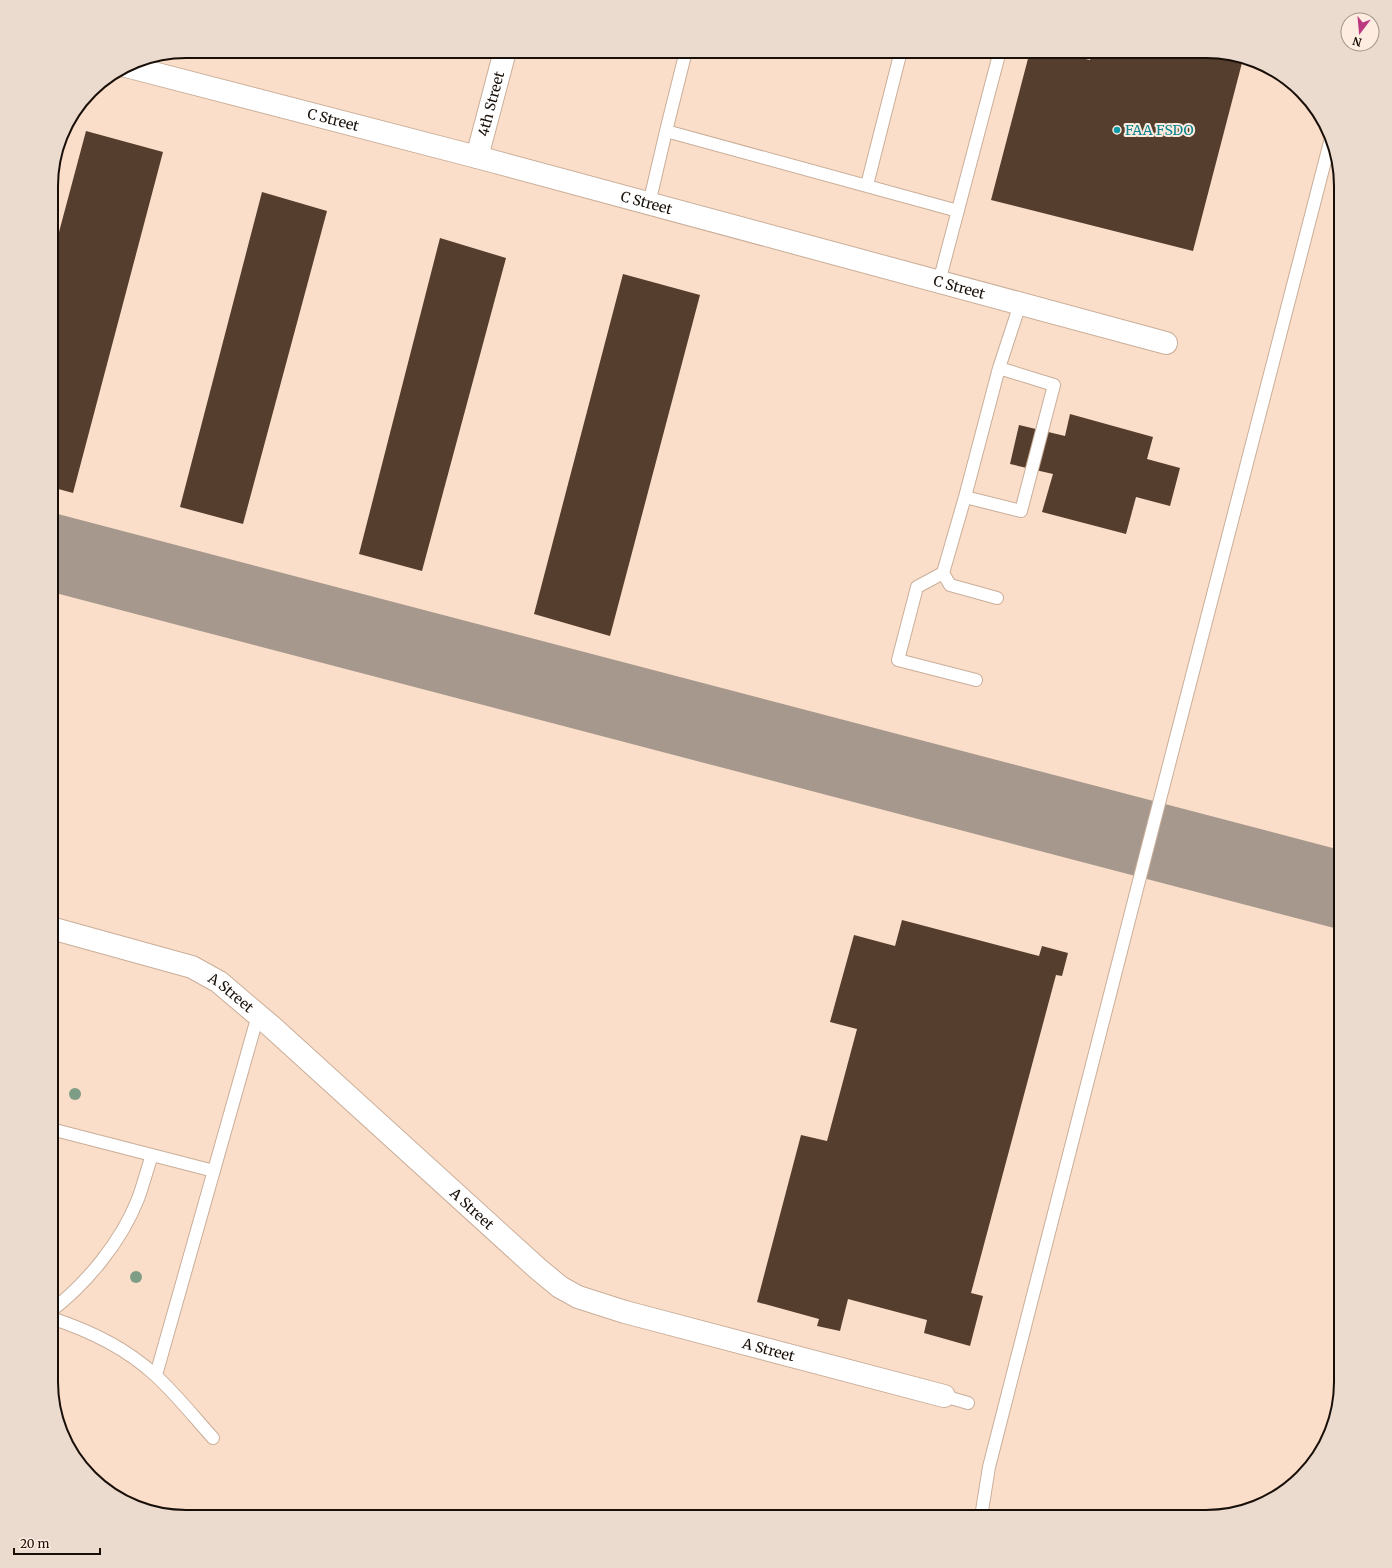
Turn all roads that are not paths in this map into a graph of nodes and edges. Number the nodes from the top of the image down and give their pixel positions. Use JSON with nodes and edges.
{"nodes":[{"id":1,"x":503,"y":58,"type":"edge"},
{"id":2,"x":684,"y":58,"type":"edge"},
{"id":3,"x":899,"y":58,"type":"edge"},
{"id":4,"x":998,"y":58,"type":"edge"},
{"id":5,"x":136,"y":69,"type":"edge"},
{"id":6,"x":666,"y":131,"type":"junction"},
{"id":7,"x":1328,"y":148,"type":"edge"},
{"id":8,"x":477,"y":157,"type":"junction"},
{"id":9,"x":867,"y":185,"type":"junction"},
{"id":10,"x":649,"y":204,"type":"junction"},
{"id":11,"x":958,"y":211,"type":"junction"},
{"id":12,"x":939,"y":282,"type":"junction"},
{"id":13,"x":1020,"y":304,"type":"junction"},
{"id":14,"x":1166,"y":344,"type":"dead end"},
{"id":15,"x":999,"y":368,"type":"junction"},
{"id":16,"x":965,"y":497,"type":"junction"},
{"id":17,"x":943,"y":573,"type":"junction"},
{"id":18,"x":997,"y":598,"type":"dead end"},
{"id":19,"x":976,"y":680,"type":"dead end"},
{"id":20,"x":58,"y":930,"type":"edge"},
{"id":21,"x":258,"y":1015,"type":"junction"},
{"id":22,"x":58,"y":1131,"type":"edge"},
{"id":23,"x":152,"y":1156,"type":"junction"},
{"id":24,"x":214,"y":1171,"type":"junction"},
{"id":25,"x":58,"y":1306,"type":"edge"},
{"id":26,"x":58,"y":1321,"type":"edge"},
{"id":27,"x":156,"y":1375,"type":"junction"},
{"id":28,"x":944,"y":1396,"type":"joint"},
{"id":29,"x":968,"y":1403,"type":"dead end"},
{"id":30,"x":213,"y":1438,"type":"dead end"},
{"id":31,"x":983,"y":1510,"type":"edge"}],
"edges":[{"from":1,"to":8,"type":"street","name":"4th Street"},
{"from":2,"to":6,"type":"lane"},
{"from":3,"to":9,"type":"lane"},
{"from":4,"to":11,"type":"lane"},
{"from":5,"to":8,"type":"street","name":"C Street"},
{"from":6,"to":9,"type":"lane"},
{"from":6,"to":10,"type":"lane"},
{"from":7,"to":31,"type":"lane"},
{"from":8,"to":10,"type":"street","name":"C Street"},
{"from":9,"to":11,"type":"lane"},
{"from":10,"to":12,"type":"street","name":"C Street"},
{"from":11,"to":12,"type":"lane"},
{"from":12,"to":13,"type":"street","name":"C Street"},
{"from":13,"to":14,"type":"street","name":"C Street"},
{"from":13,"to":15,"type":"lane"},
{"from":15,"to":16,"type":"lane"},
{"from":15,"to":16,"type":"lane"},
{"from":16,"to":17,"type":"lane"},
{"from":17,"to":18,"type":"lane"},
{"from":17,"to":19,"type":"lane"},
{"from":20,"to":21,"type":"street","name":"A Street"},
{"from":21,"to":24,"type":"lane"},
{"from":21,"to":28,"type":"street","name":"A Street"},
{"from":22,"to":23,"type":"lane"},
{"from":23,"to":24,"type":"lane"},
{"from":23,"to":25,"type":"lane"},
{"from":24,"to":27,"type":"lane"},
{"from":26,"to":27,"type":"lane"},
{"from":27,"to":30,"type":"lane"},
{"from":28,"to":29,"type":"lane"}]}
